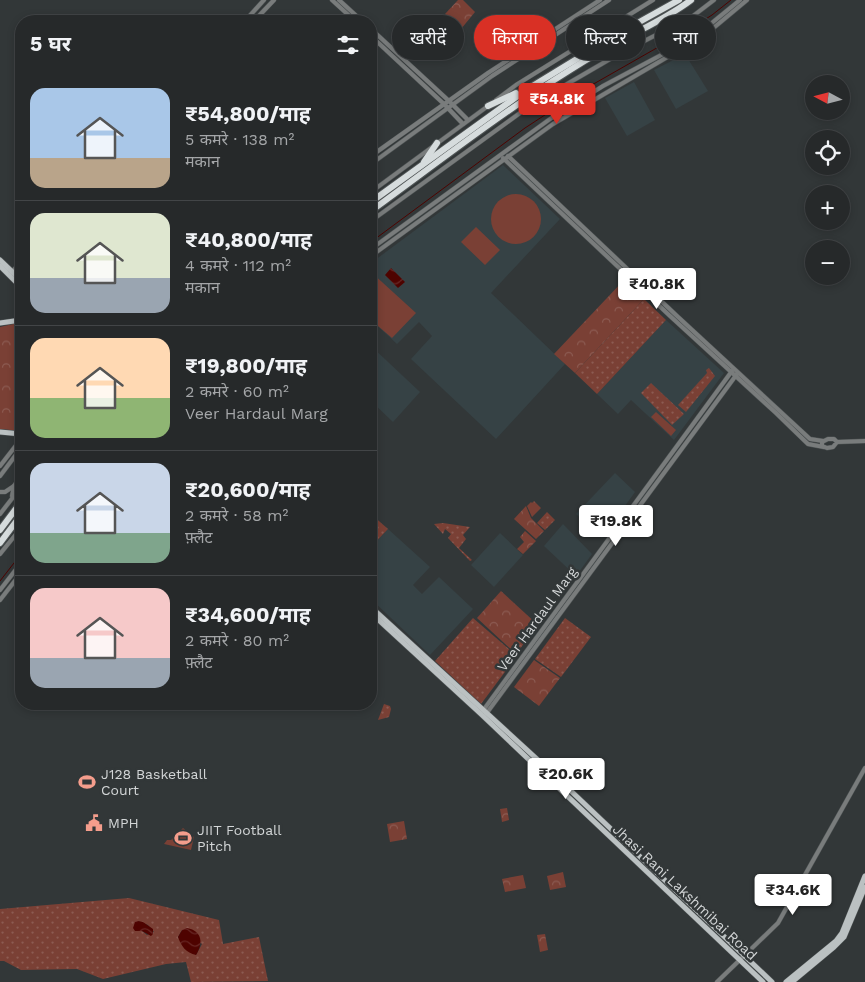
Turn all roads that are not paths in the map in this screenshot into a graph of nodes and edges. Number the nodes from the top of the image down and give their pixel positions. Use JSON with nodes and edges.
{"nodes":[{"id":1,"x":264,"y":0,"type":"edge"},
{"id":2,"x":274,"y":0,"type":"edge"},
{"id":3,"x":332,"y":0,"type":"edge"},
{"id":4,"x":339,"y":0,"type":"edge"},
{"id":5,"x":600,"y":0,"type":"edge"},
{"id":6,"x":609,"y":0,"type":"edge"},
{"id":7,"x":653,"y":0,"type":"edge"},
{"id":8,"x":679,"y":0,"type":"edge"},
{"id":9,"x":692,"y":0,"type":"edge"},
{"id":10,"x":714,"y":0,"type":"edge"},
{"id":11,"x":740,"y":0,"type":"edge"},
{"id":12,"x":747,"y":0,"type":"edge"},
{"id":13,"x":250,"y":15,"type":"edge"},
{"id":14,"x":260,"y":15,"type":"edge"},
{"id":15,"x":348,"y":15,"type":"edge"},
{"id":16,"x":355,"y":15,"type":"edge"},
{"id":17,"x":377,"y":35,"type":"edge"},
{"id":18,"x":377,"y":42,"type":"edge"},
{"id":19,"x":526,"y":90,"type":"junction"},
{"id":20,"x":449,"y":101,"type":"junction"},
{"id":21,"x":445,"y":105,"type":"junction"},
{"id":22,"x":453,"y":105,"type":"junction"},
{"id":23,"x":488,"y":106,"type":"junction"},
{"id":24,"x":448,"y":109,"type":"junction"},
{"id":25,"x":468,"y":120,"type":"junction"},
{"id":26,"x":463,"y":124,"type":"junction"},
{"id":27,"x":437,"y":143,"type":"junction"},
{"id":28,"x":377,"y":152,"type":"edge"},
{"id":29,"x":504,"y":157,"type":"junction"},
{"id":30,"x":377,"y":160,"type":"edge"},
{"id":31,"x":422,"y":165,"type":"junction"},
{"id":32,"x":377,"y":188,"type":"edge"},
{"id":33,"x":377,"y":198,"type":"edge"},
{"id":34,"x":377,"y":206,"type":"edge"},
{"id":35,"x":377,"y":217,"type":"edge"},
{"id":36,"x":377,"y":245,"type":"edge"},
{"id":37,"x":377,"y":252,"type":"edge"},
{"id":38,"x":1,"y":265,"type":"edge"},
{"id":39,"x":15,"y":269,"type":"edge"},
{"id":40,"x":11,"y":273,"type":"junction"},
{"id":41,"x":15,"y":275,"type":"edge"},
{"id":42,"x":15,"y":321,"type":"edge"},
{"id":43,"x":0,"y":323,"type":"edge"},
{"id":44,"x":735,"y":372,"type":"junction"},
{"id":45,"x":0,"y":432,"type":"edge"},
{"id":46,"x":15,"y":433,"type":"edge"},
{"id":47,"x":822,"y":441,"type":"junction"},
{"id":48,"x":865,"y":441,"type":"edge"},
{"id":49,"x":837,"y":442,"type":"junction"},
{"id":50,"x":15,"y":447,"type":"edge"},
{"id":51,"x":824,"y":447,"type":"junction"},
{"id":52,"x":15,"y":456,"type":"edge"},
{"id":53,"x":0,"y":466,"type":"edge"},
{"id":54,"x":0,"y":476,"type":"edge"},
{"id":55,"x":14,"y":486,"type":"joint"},
{"id":56,"x":0,"y":492,"type":"edge"},
{"id":57,"x":15,"y":494,"type":"edge"},
{"id":58,"x":11,"y":498,"type":"junction"},
{"id":59,"x":15,"y":510,"type":"edge"},
{"id":60,"x":0,"y":514,"type":"edge"},
{"id":61,"x":15,"y":523,"type":"edge"},
{"id":62,"x":0,"y":530,"type":"edge"},
{"id":63,"x":15,"y":535,"type":"edge"},
{"id":64,"x":0,"y":543,"type":"edge"},
{"id":65,"x":0,"y":554,"type":"edge"},
{"id":66,"x":15,"y":571,"type":"edge"},
{"id":67,"x":15,"y":581,"type":"edge"},
{"id":68,"x":0,"y":590,"type":"edge"},
{"id":69,"x":0,"y":600,"type":"edge"},
{"id":70,"x":377,"y":613,"type":"edge"},
{"id":71,"x":377,"y":618,"type":"edge"},
{"id":72,"x":483,"y":714,"type":"junction"},
{"id":73,"x":865,"y":768,"type":"edge"},
{"id":74,"x":865,"y":876,"type":"edge"},
{"id":75,"x":865,"y":886,"type":"edge"},
{"id":76,"x":745,"y":955,"type":"junction"},
{"id":77,"x":740,"y":960,"type":"junction"},
{"id":78,"x":717,"y":982,"type":"edge"},
{"id":79,"x":763,"y":982,"type":"edge"},
{"id":80,"x":772,"y":982,"type":"edge"},
{"id":81,"x":786,"y":982,"type":"edge"},
{"id":82,"x":792,"y":982,"type":"edge"}],
"edges":[{"from":1,"to":13,"type":"street"},
{"from":2,"to":14,"type":"street"},
{"from":3,"to":15,"type":"street"},
{"from":4,"to":16,"type":"street"},
{"from":5,"to":20,"type":"street"},
{"from":6,"to":22,"type":"street"},
{"from":7,"to":23,"type":"street"},
{"from":8,"to":19,"type":"highway"},
{"from":9,"to":34,"type":"highway"},
{"from":10,"to":35,"type":"street"},
{"from":11,"to":29,"type":"street"},
{"from":12,"to":29,"type":"street"},
{"from":17,"to":20,"type":"street"},
{"from":18,"to":21,"type":"street"},
{"from":19,"to":23,"type":"highway"},
{"from":19,"to":31,"type":"highway"},
{"from":20,"to":21,"type":"street"},
{"from":20,"to":22,"type":"street"},
{"from":21,"to":24,"type":"street"},
{"from":21,"to":28,"type":"street"},
{"from":22,"to":24,"type":"street"},
{"from":22,"to":25,"type":"street"},
{"from":23,"to":25,"type":"street"},
{"from":24,"to":26,"type":"street"},
{"from":24,"to":30,"type":"street"},
{"from":25,"to":26,"type":"street"},
{"from":26,"to":27,"type":"street"},
{"from":27,"to":31,"type":"highway"},
{"from":27,"to":32,"type":"street"},
{"from":29,"to":36,"type":"street"},
{"from":29,"to":37,"type":"street"},
{"from":29,"to":44,"type":"street"},
{"from":31,"to":33,"type":"highway"},
{"from":38,"to":40,"type":"main road"},
{"from":39,"to":40,"type":"street"},
{"from":40,"to":41,"type":"main road"},
{"from":42,"to":43,"type":"main road"},
{"from":44,"to":47,"type":"street"},
{"from":44,"to":51,"type":"street"},
{"from":44,"to":72,"type":"street","name":"Veer Hardaul Marg"},
{"from":45,"to":46,"type":"main road"},
{"from":47,"to":49,"type":"street"},
{"from":47,"to":51,"type":"street"},
{"from":48,"to":49,"type":"street"},
{"from":49,"to":51,"type":"street"},
{"from":50,"to":53,"type":"street"},
{"from":52,"to":54,"type":"street"},
{"from":55,"to":56,"type":"street"},
{"from":55,"to":58,"type":"street"},
{"from":57,"to":58,"type":"street"},
{"from":58,"to":60,"type":"street"},
{"from":59,"to":62,"type":"highway"},
{"from":61,"to":64,"type":"highway"},
{"from":63,"to":65,"type":"street"},
{"from":66,"to":68,"type":"street"},
{"from":67,"to":69,"type":"street"},
{"from":70,"to":72,"type":"main road","name":"Jhasi Rani Lakshmibai Road"},
{"from":71,"to":72,"type":"main road","name":"Jhasi Rani Lakshmibai Road"},
{"from":72,"to":76,"type":"main road","name":"Jhasi Rani Lakshmibai Road"},
{"from":72,"to":77,"type":"main road","name":"Jhasi Rani Lakshmibai Road"},
{"from":73,"to":76,"type":"street"},
{"from":74,"to":81,"type":"main road"},
{"from":75,"to":82,"type":"main road"},
{"from":76,"to":77,"type":"street"},
{"from":76,"to":80,"type":"main road","name":"Jhasi Rani Lakshmibai Road"},
{"from":77,"to":78,"type":"street"},
{"from":77,"to":79,"type":"main road","name":"Jhasi Rani Lakshmibai Road"}]}
